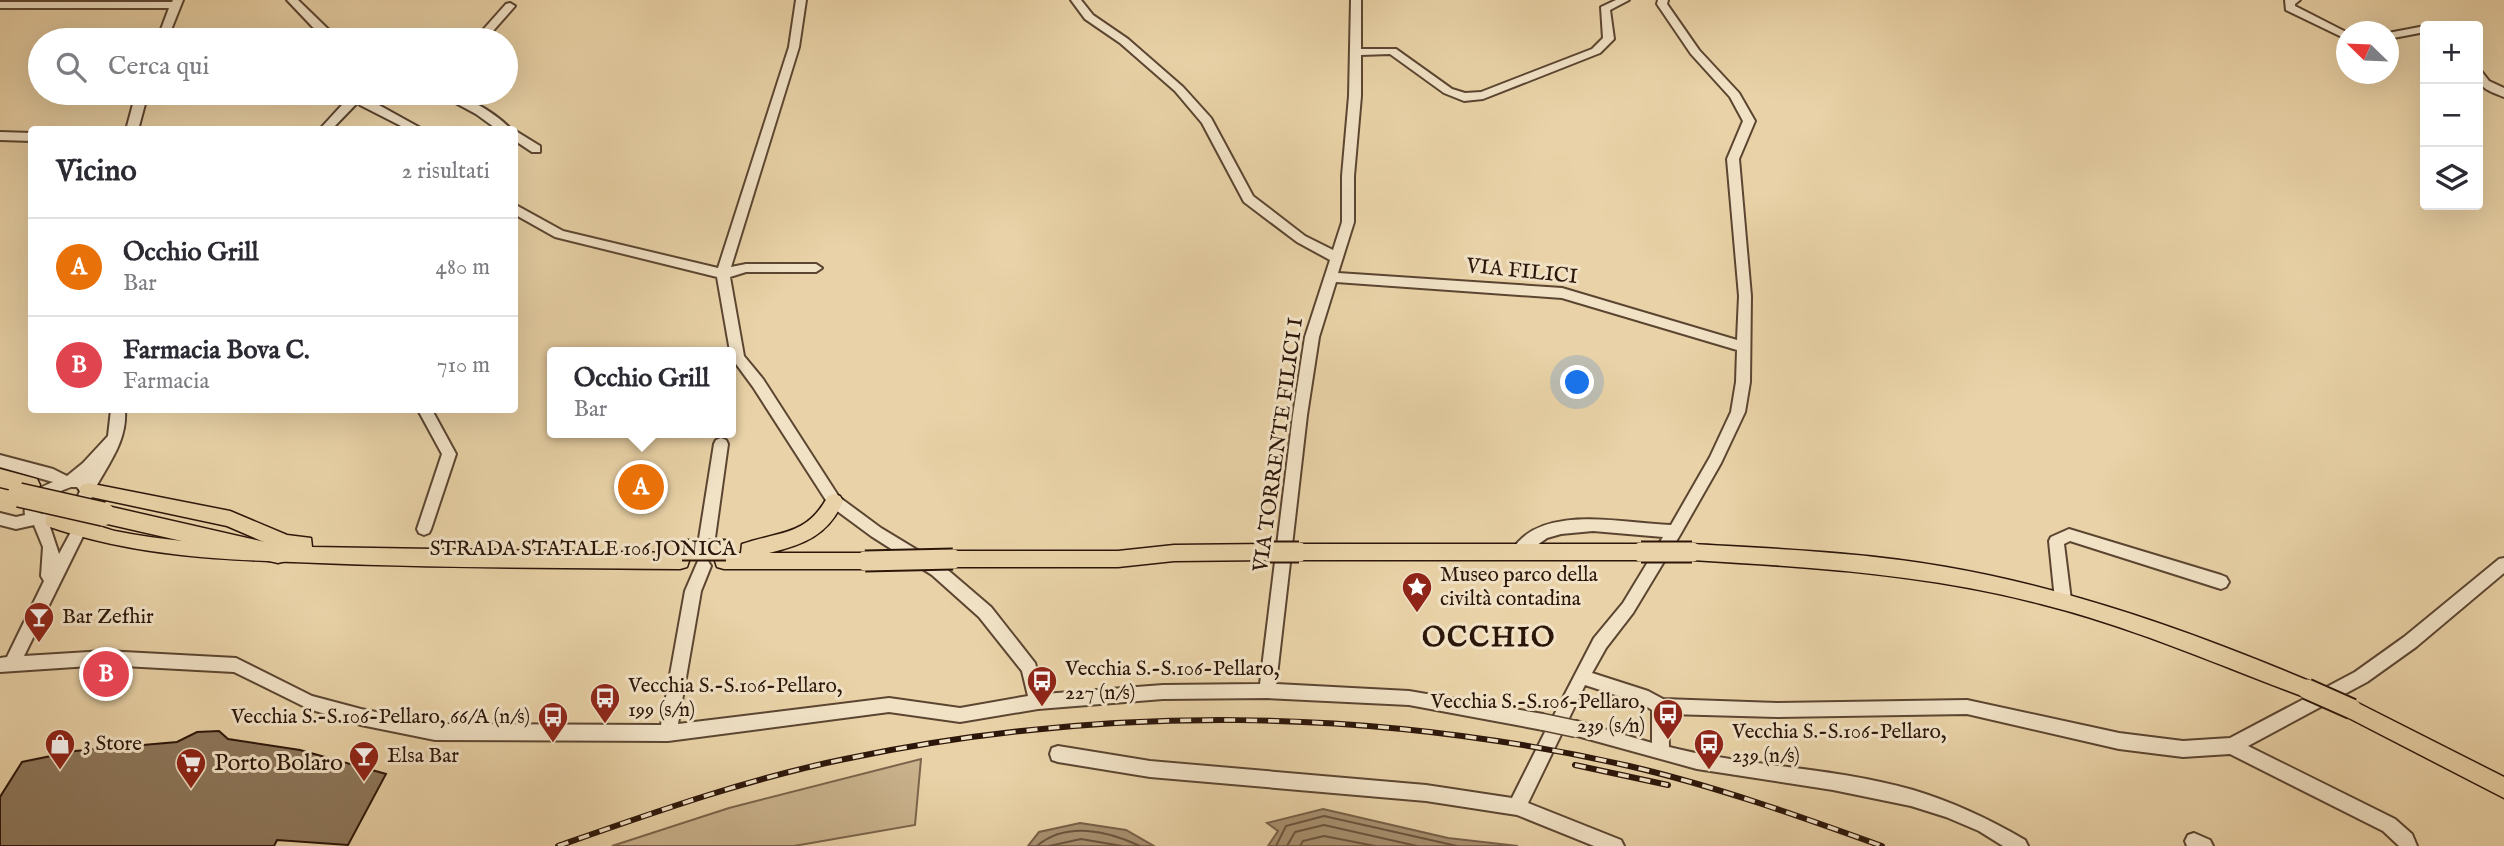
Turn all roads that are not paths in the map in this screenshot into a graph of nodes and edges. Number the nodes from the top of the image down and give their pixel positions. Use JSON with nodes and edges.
{"nodes":[{"id":1,"x":292,"y":0,"type":"edge"},
{"id":2,"x":801,"y":0,"type":"edge"},
{"id":3,"x":1076,"y":0,"type":"edge"},
{"id":4,"x":1356,"y":0,"type":"edge"},
{"id":5,"x":1624,"y":0,"type":"edge"},
{"id":6,"x":1663,"y":0,"type":"edge"},
{"id":7,"x":2295,"y":0,"type":"edge"},
{"id":8,"x":177,"y":3,"type":"edge"},
{"id":9,"x":0,"y":5,"type":"edge"},
{"id":10,"x":510,"y":6,"type":"dead end"},
{"id":11,"x":167,"y":28,"type":"edge"},
{"id":12,"x":321,"y":28,"type":"edge"},
{"id":13,"x":490,"y":28,"type":"edge"},
{"id":14,"x":2420,"y":30,"type":"edge"},
{"id":15,"x":2336,"y":31,"type":"edge"},
{"id":16,"x":2399,"y":34,"type":"edge"},
{"id":17,"x":1356,"y":52,"type":"junction"},
{"id":18,"x":2483,"y":80,"type":"edge"},
{"id":19,"x":2504,"y":93,"type":"edge"},
{"id":20,"x":139,"y":105,"type":"edge"},
{"id":21,"x":345,"y":105,"type":"edge"},
{"id":22,"x":373,"y":105,"type":"edge"},
{"id":23,"x":468,"y":105,"type":"edge"},
{"id":24,"x":133,"y":126,"type":"edge"},
{"id":25,"x":327,"y":126,"type":"edge"},
{"id":26,"x":412,"y":126,"type":"edge"},
{"id":27,"x":501,"y":126,"type":"edge"},
{"id":28,"x":0,"y":136,"type":"edge"},
{"id":29,"x":28,"y":137,"type":"edge"},
{"id":30,"x":518,"y":137,"type":"edge"},
{"id":31,"x":536,"y":149,"type":"dead end"},
{"id":32,"x":518,"y":211,"type":"edge"},
{"id":33,"x":1338,"y":258,"type":"junction"},
{"id":34,"x":816,"y":268,"type":"dead end"},
{"id":35,"x":723,"y":274,"type":"junction"},
{"id":36,"x":1332,"y":277,"type":"junction"},
{"id":37,"x":1743,"y":347,"type":"junction"},
{"id":38,"x":118,"y":413,"type":"edge"},
{"id":39,"x":427,"y":413,"type":"edge"},
{"id":40,"x":115,"y":438,"type":"junction"},
{"id":41,"x":721,"y":444,"type":"dead end"},
{"id":42,"x":0,"y":461,"type":"edge"},
{"id":43,"x":0,"y":478,"type":"edge"},
{"id":44,"x":68,"y":481,"type":"junction"},
{"id":45,"x":88,"y":489,"type":"junction"},
{"id":46,"x":16,"y":490,"type":"edge"},
{"id":47,"x":832,"y":508,"type":"junction"},
{"id":48,"x":77,"y":509,"type":"junction"},
{"id":49,"x":0,"y":519,"type":"edge"},
{"id":50,"x":43,"y":520,"type":"junction"},
{"id":51,"x":424,"y":529,"type":"dead end"},
{"id":52,"x":79,"y":530,"type":"junction"},
{"id":53,"x":1675,"y":531,"type":"junction"},
{"id":54,"x":1544,"y":544,"type":"junction"},
{"id":55,"x":706,"y":545,"type":"dead end"},
{"id":56,"x":282,"y":549,"type":"junction"},
{"id":57,"x":749,"y":550,"type":"junction"},
{"id":58,"x":725,"y":555,"type":"junction"},
{"id":59,"x":866,"y":555,"type":"junction"},
{"id":60,"x":2504,"y":564,"type":"edge"},
{"id":61,"x":703,"y":566,"type":"dead end"},
{"id":62,"x":2221,"y":582,"type":"dead end"},
{"id":63,"x":46,"y":592,"type":"junction"},
{"id":64,"x":2063,"y":600,"type":"junction"},
{"id":65,"x":6,"y":665,"type":"edge"},
{"id":66,"x":1581,"y":677,"type":"junction"},
{"id":67,"x":1267,"y":691,"type":"junction"},
{"id":68,"x":1038,"y":702,"type":"junction"},
{"id":69,"x":1660,"y":706,"type":"junction"},
{"id":70,"x":668,"y":733,"type":"junction"},
{"id":71,"x":2231,"y":746,"type":"junction"},
{"id":72,"x":1661,"y":751,"type":"junction"},
{"id":73,"x":1058,"y":754,"type":"dead end"},
{"id":74,"x":2504,"y":788,"type":"edge"},
{"id":75,"x":1517,"y":807,"type":"junction"},
{"id":76,"x":1615,"y":846,"type":"edge"},
{"id":77,"x":2019,"y":846,"type":"edge"},
{"id":78,"x":2408,"y":846,"type":"edge"}],
"edges":[{"from":1,"to":12,"type":"street"},
{"from":2,"to":35,"type":"street"},
{"from":3,"to":33,"type":"street"},
{"from":4,"to":17,"type":"street","name":"VIA TORRENTE FILICI I"},
{"from":5,"to":17,"type":"street"},
{"from":6,"to":37,"type":"street"},
{"from":7,"to":15,"type":"street"},
{"from":8,"to":9,"type":"street"},
{"from":8,"to":11,"type":"street"},
{"from":10,"to":13,"type":"street"},
{"from":14,"to":16,"type":"street"},
{"from":17,"to":33,"type":"street","name":"VIA TORRENTE FILICI I"},
{"from":18,"to":19,"type":"street"},
{"from":20,"to":24,"type":"street"},
{"from":21,"to":25,"type":"street"},
{"from":22,"to":26,"type":"street"},
{"from":23,"to":27,"type":"street"},
{"from":28,"to":29,"type":"street"},
{"from":30,"to":31,"type":"street"},
{"from":32,"to":35,"type":"street"},
{"from":33,"to":36,"type":"street","name":"VIA TORRENTE FILICI I"},
{"from":34,"to":35,"type":"street"},
{"from":35,"to":47,"type":"street"},
{"from":36,"to":37,"type":"street","name":"VIA FILICI"},
{"from":36,"to":67,"type":"street","name":"VIA TORRENTE FILICI I"},
{"from":37,"to":53,"type":"street"},
{"from":38,"to":40,"type":"street"},
{"from":39,"to":51,"type":"street"},
{"from":40,"to":44,"type":"street"},
{"from":40,"to":45,"type":"street"},
{"from":41,"to":55,"type":"street"},
{"from":42,"to":44,"type":"street"},
{"from":43,"to":46,"type":"highway","name":"STRADA STATALE 106 JONICA"},
{"from":44,"to":45,"type":"street"},
{"from":44,"to":50,"type":"street"},
{"from":45,"to":48,"type":"street"},
{"from":45,"to":56,"type":"main road"},
{"from":46,"to":56,"type":"highway","name":"STRADA STATALE 106 JONICA","bridge":true},
{"from":47,"to":57,"type":"main road"},
{"from":47,"to":68,"type":"street"},
{"from":48,"to":50,"type":"street"},
{"from":48,"to":52,"type":"street"},
{"from":49,"to":50,"type":"street"},
{"from":50,"to":52,"type":"main road"},
{"from":50,"to":63,"type":"street"},
{"from":52,"to":56,"type":"main road"},
{"from":52,"to":63,"type":"street"},
{"from":53,"to":54,"type":"street"},
{"from":53,"to":66,"type":"street"},
{"from":54,"to":59,"type":"main road","name":"STRADA STATALE 106 JONICA","bridge":true},
{"from":54,"to":64,"type":"main road","name":"STRADA STATALE 106 JONICA","bridge":true},
{"from":56,"to":58,"type":"main road","name":"STRADA STATALE 106 JONICA"},
{"from":57,"to":58,"type":"main road","name":"STRADA STATALE 106 JONICA"},
{"from":57,"to":59,"type":"main road","name":"STRADA STATALE 106 JONICA"},
{"from":58,"to":59,"type":"main road","name":"STRADA STATALE 106 JONICA"},
{"from":60,"to":71,"type":"street"},
{"from":61,"to":70,"type":"street"},
{"from":62,"to":64,"type":"street"},
{"from":63,"to":65,"type":"street"},
{"from":64,"to":74,"type":"main road","name":"STRADA STATALE 106 JONICA","bridge":true},
{"from":65,"to":70,"type":"street"},
{"from":66,"to":69,"type":"street"},
{"from":66,"to":75,"type":"street"},
{"from":67,"to":68,"type":"street"},
{"from":67,"to":72,"type":"street","bridge":true},
{"from":68,"to":70,"type":"street"},
{"from":69,"to":71,"type":"street"},
{"from":69,"to":72,"type":"street"},
{"from":71,"to":78,"type":"street"},
{"from":72,"to":77,"type":"street"},
{"from":73,"to":75,"type":"street"},
{"from":75,"to":76,"type":"street"}]}
